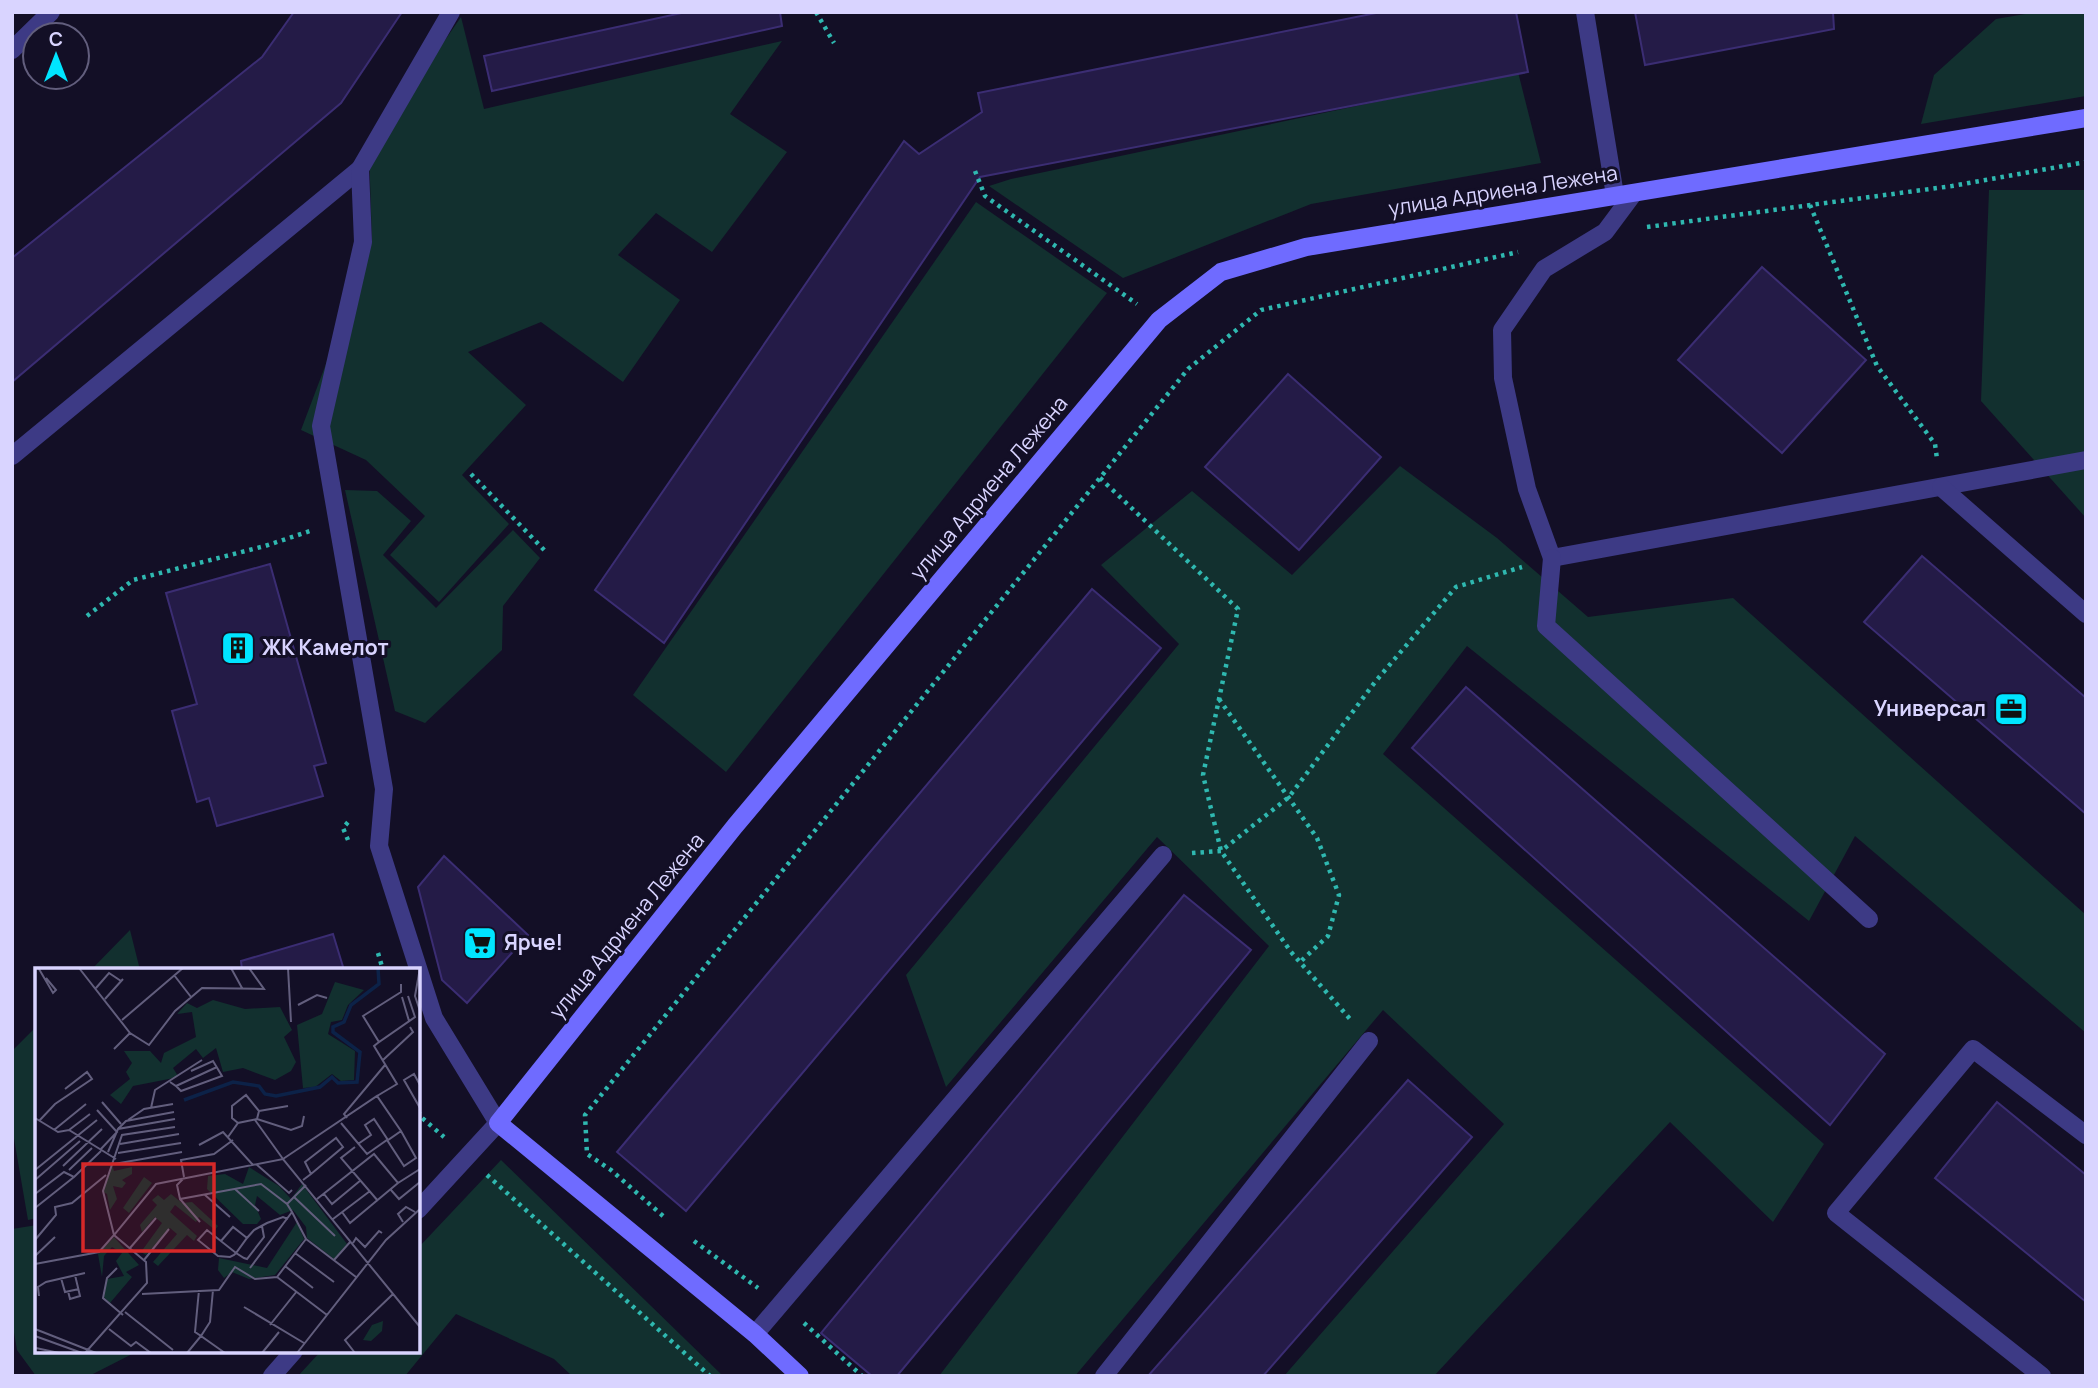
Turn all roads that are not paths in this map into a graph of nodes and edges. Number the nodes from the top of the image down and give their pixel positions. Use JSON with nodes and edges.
{"nodes":[{"id":1,"x":51,"y":12,"type":"edge"},
{"id":2,"x":450,"y":12,"type":"edge"},
{"id":3,"x":1585,"y":12,"type":"edge"},
{"id":4,"x":12,"y":50,"type":"edge"},
{"id":5,"x":2086,"y":118,"type":"edge"},
{"id":6,"x":360,"y":169,"type":"junction"},
{"id":7,"x":1634,"y":193,"type":"junction"},
{"id":8,"x":1615,"y":195,"type":"junction"},
{"id":9,"x":12,"y":456,"type":"edge"},
{"id":10,"x":2086,"y":460,"type":"edge"},
{"id":11,"x":1941,"y":486,"type":"junction"},
{"id":12,"x":1552,"y":558,"type":"junction"},
{"id":13,"x":2086,"y":614,"type":"edge"},
{"id":14,"x":1163,"y":855,"type":"dead end"},
{"id":15,"x":1869,"y":919,"type":"dead end"},
{"id":16,"x":418,"y":968,"type":"edge"},
{"id":17,"x":420,"y":974,"type":"edge"},
{"id":18,"x":1369,"y":1041,"type":"road end"},
{"id":19,"x":498,"y":1123,"type":"junction"},
{"id":20,"x":2086,"y":1135,"type":"edge"},
{"id":21,"x":420,"y":1208,"type":"edge"},
{"id":22,"x":754,"y":1334,"type":"junction"},
{"id":23,"x":292,"y":1353,"type":"edge"},
{"id":24,"x":272,"y":1376,"type":"edge"},
{"id":25,"x":800,"y":1376,"type":"edge"},
{"id":26,"x":1104,"y":1376,"type":"edge"},
{"id":27,"x":2042,"y":1376,"type":"edge"}],
"edges":[{"from":1,"to":4,"type":"lane"},
{"from":2,"to":6,"type":"lane"},
{"from":3,"to":8,"type":"lane"},
{"from":5,"to":7,"type":"street","name":"улица Адриена Лежена"},
{"from":6,"to":9,"type":"lane"},
{"from":6,"to":16,"type":"lane"},
{"from":7,"to":8,"type":"street","name":"улица Адриена Лежена"},
{"from":7,"to":12,"type":"lane"},
{"from":8,"to":19,"type":"street","name":"улица Адриена Лежена"},
{"from":10,"to":11,"type":"lane"},
{"from":11,"to":12,"type":"lane"},
{"from":11,"to":13,"type":"lane"},
{"from":12,"to":15,"type":"lane"},
{"from":14,"to":22,"type":"lane"},
{"from":17,"to":19,"type":"lane"},
{"from":18,"to":26,"type":"lane"},
{"from":19,"to":21,"type":"lane"},
{"from":19,"to":22,"type":"street"},
{"from":20,"to":27,"type":"lane"},
{"from":22,"to":25,"type":"street"},
{"from":23,"to":24,"type":"lane"}]}
